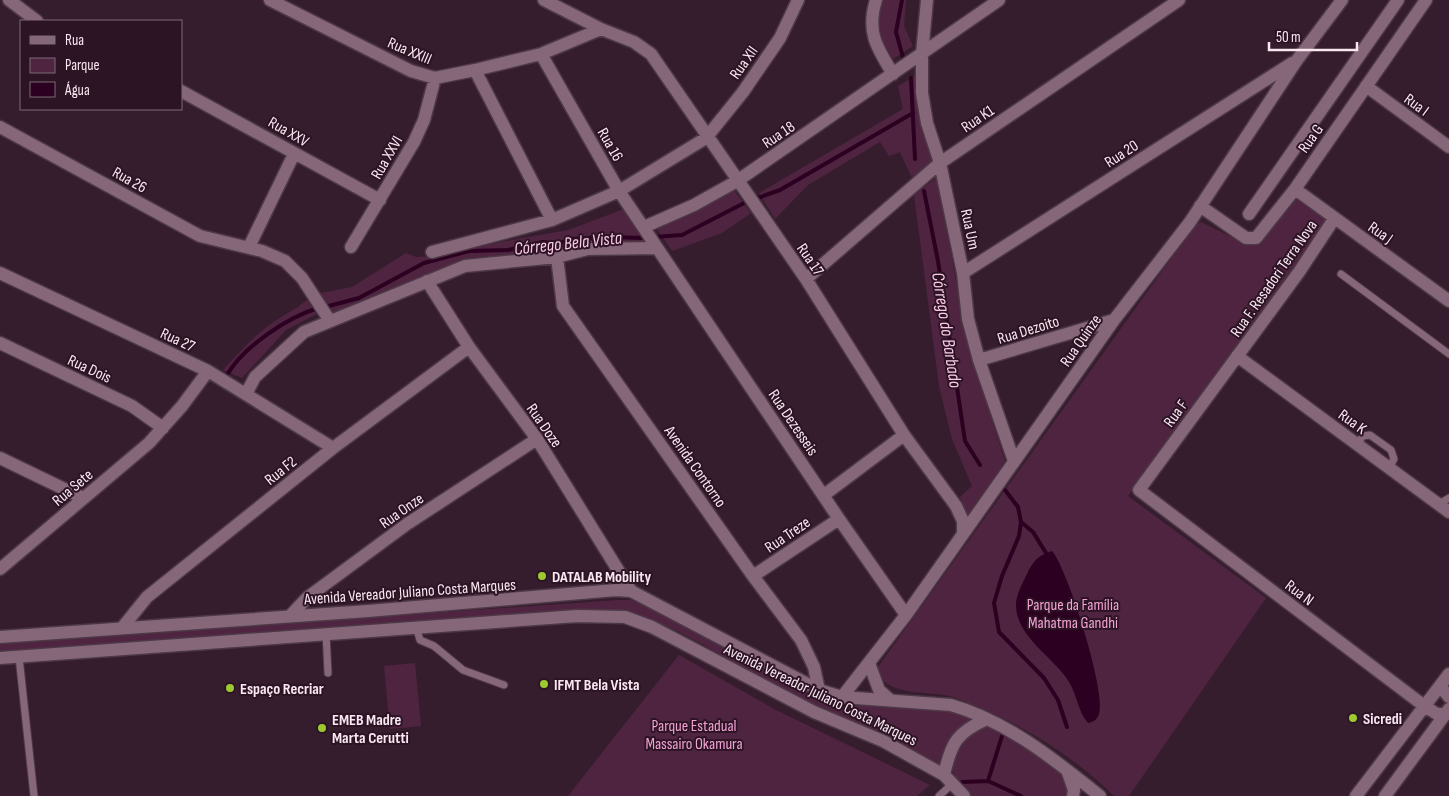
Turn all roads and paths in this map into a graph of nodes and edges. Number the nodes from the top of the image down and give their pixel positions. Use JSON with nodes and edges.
{"nodes":[{"id":1,"x":9,"y":0,"type":"edge"},
{"id":2,"x":270,"y":0,"type":"edge"},
{"id":3,"x":544,"y":0,"type":"edge"},
{"id":4,"x":798,"y":0,"type":"edge"},
{"id":5,"x":876,"y":0,"type":"edge"},
{"id":6,"x":927,"y":0,"type":"edge"},
{"id":7,"x":998,"y":0,"type":"edge"},
{"id":8,"x":1179,"y":0,"type":"edge"},
{"id":9,"x":1342,"y":0,"type":"edge"},
{"id":10,"x":1398,"y":0,"type":"edge"},
{"id":11,"x":1426,"y":0,"type":"edge"},
{"id":12,"x":36,"y":20,"type":"edge"},
{"id":13,"x":600,"y":29,"type":"junction"},
{"id":14,"x":541,"y":54,"type":"junction"},
{"id":15,"x":922,"y":54,"type":"junction"},
{"id":16,"x":1296,"y":60,"type":"junction"},
{"id":17,"x":475,"y":70,"type":"junction"},
{"id":18,"x":893,"y":74,"type":"junction"},
{"id":19,"x":435,"y":78,"type":"junction"},
{"id":20,"x":1366,"y":86,"type":"junction"},
{"id":21,"x":182,"y":92,"type":"edge"},
{"id":22,"x":0,"y":127,"type":"edge"},
{"id":23,"x":706,"y":138,"type":"junction"},
{"id":24,"x":1449,"y":147,"type":"edge"},
{"id":25,"x":1295,"y":148,"type":"junction"},
{"id":26,"x":294,"y":154,"type":"junction"},
{"id":27,"x":1313,"y":160,"type":"junction"},
{"id":28,"x":940,"y":163,"type":"junction"},
{"id":29,"x":737,"y":181,"type":"junction"},
{"id":30,"x":1294,"y":189,"type":"junction"},
{"id":31,"x":619,"y":191,"type":"junction"},
{"id":32,"x":380,"y":200,"type":"junction"},
{"id":33,"x":1200,"y":206,"type":"junction"},
{"id":34,"x":1249,"y":214,"type":"dead end"},
{"id":35,"x":1334,"y":219,"type":"junction"},
{"id":36,"x":552,"y":220,"type":"junction"},
{"id":37,"x":645,"y":229,"type":"junction"},
{"id":38,"x":656,"y":246,"type":"junction"},
{"id":39,"x":249,"y":247,"type":"junction"},
{"id":40,"x":351,"y":247,"type":"dead end"},
{"id":41,"x":432,"y":252,"type":"dead end"},
{"id":42,"x":557,"y":257,"type":"junction"},
{"id":43,"x":0,"y":273,"type":"edge"},
{"id":44,"x":963,"y":273,"type":"junction"},
{"id":45,"x":1341,"y":274,"type":"dead end"},
{"id":46,"x":806,"y":279,"type":"junction"},
{"id":47,"x":426,"y":281,"type":"junction"},
{"id":48,"x":1449,"y":300,"type":"edge"},
{"id":49,"x":328,"y":318,"type":"junction"},
{"id":50,"x":1114,"y":320,"type":"junction"},
{"id":51,"x":0,"y":343,"type":"edge"},
{"id":52,"x":469,"y":347,"type":"junction"},
{"id":53,"x":1449,"y":354,"type":"edge"},
{"id":54,"x":1237,"y":356,"type":"junction"},
{"id":55,"x":979,"y":360,"type":"junction"},
{"id":56,"x":211,"y":373,"type":"junction"},
{"id":57,"x":246,"y":394,"type":"junction"},
{"id":58,"x":163,"y":428,"type":"junction"},
{"id":59,"x":904,"y":435,"type":"junction"},
{"id":60,"x":537,"y":439,"type":"junction"},
{"id":61,"x":333,"y":448,"type":"junction"},
{"id":62,"x":0,"y":458,"type":"edge"},
{"id":63,"x":1014,"y":461,"type":"junction"},
{"id":64,"x":1139,"y":490,"type":"joint"},
{"id":65,"x":824,"y":495,"type":"junction"},
{"id":66,"x":83,"y":498,"type":"junction"},
{"id":67,"x":1446,"y":505,"type":"edge"},
{"id":68,"x":839,"y":519,"type":"junction"},
{"id":69,"x":963,"y":534,"type":"junction"},
{"id":70,"x":0,"y":569,"type":"edge"},
{"id":71,"x":753,"y":576,"type":"junction"},
{"id":72,"x":631,"y":591,"type":"junction"},
{"id":73,"x":906,"y":615,"type":"junction"},
{"id":74,"x":290,"y":616,"type":"junction"},
{"id":75,"x":416,"y":627,"type":"junction"},
{"id":76,"x":122,"y":628,"type":"junction"},
{"id":77,"x":326,"y":633,"type":"junction"},
{"id":78,"x":0,"y":637,"type":"edge"},
{"id":79,"x":19,"y":657,"type":"junction"},
{"id":80,"x":0,"y":658,"type":"edge"},
{"id":81,"x":869,"y":663,"type":"junction"},
{"id":82,"x":328,"y":673,"type":"dead end"},
{"id":83,"x":1449,"y":674,"type":"edge"},
{"id":84,"x":504,"y":684,"type":"dead end"},
{"id":85,"x":1440,"y":686,"type":"junction"},
{"id":86,"x":819,"y":690,"type":"junction"},
{"id":87,"x":1449,"y":697,"type":"edge"},
{"id":88,"x":842,"y":698,"type":"junction"},
{"id":89,"x":889,"y":699,"type":"junction"},
{"id":90,"x":1423,"y":705,"type":"junction"},
{"id":91,"x":1447,"y":712,"type":"edge"},
{"id":92,"x":986,"y":719,"type":"junction"},
{"id":93,"x":1067,"y":770,"type":"junction"},
{"id":94,"x":948,"y":779,"type":"junction"},
{"id":95,"x":34,"y":796,"type":"edge"},
{"id":96,"x":939,"y":796,"type":"edge"},
{"id":97,"x":964,"y":796,"type":"edge"},
{"id":98,"x":1073,"y":796,"type":"edge"},
{"id":99,"x":1100,"y":796,"type":"edge"},
{"id":100,"x":1356,"y":796,"type":"edge"},
{"id":101,"x":1385,"y":796,"type":"edge"}],
"edges":[{"from":1,"to":12,"type":"street"},
{"from":2,"to":19,"type":"street","name":"Rua XXIII"},
{"from":3,"to":13,"type":"street","name":"Rua 17"},
{"from":4,"to":23,"type":"street","name":"Rua XII"},
{"from":5,"to":18,"type":"street"},
{"from":6,"to":15,"type":"street","name":"Rua Um"},
{"from":7,"to":15,"type":"street","name":"Rua 18"},
{"from":8,"to":28,"type":"street","name":"Rua K1"},
{"from":9,"to":16,"type":"street","name":"Rua Quinze"},
{"from":10,"to":25,"type":"street"},
{"from":11,"to":20,"type":"street","name":"Rua G"},
{"from":13,"to":14,"type":"street","name":"Rua XXIII"},
{"from":13,"to":23,"type":"street","name":"Rua 17"},
{"from":14,"to":17,"type":"street","name":"Rua XXIII"},
{"from":14,"to":31,"type":"street","name":"Rua 16"},
{"from":15,"to":18,"type":"street","name":"Rua 18"},
{"from":15,"to":28,"type":"street","name":"Rua Um"},
{"from":16,"to":33,"type":"street","name":"Rua Quinze"},
{"from":16,"to":44,"type":"street","name":"Rua 20"},
{"from":17,"to":19,"type":"street","name":"Rua XXIII"},
{"from":17,"to":36,"type":"street"},
{"from":18,"to":29,"type":"street","name":"Rua 18"},
{"from":19,"to":32,"type":"street","name":"Rua XXVI"},
{"from":20,"to":24,"type":"street","name":"Rua I"},
{"from":20,"to":27,"type":"street","name":"Rua G"},
{"from":21,"to":26,"type":"street","name":"Rua XXV"},
{"from":22,"to":39,"type":"street","name":"Rua 26"},
{"from":23,"to":29,"type":"street","name":"Rua 17"},
{"from":23,"to":31,"type":"street","name":"Rua XII"},
{"from":25,"to":27,"type":"street"},
{"from":25,"to":34,"type":"street"},
{"from":26,"to":32,"type":"street","name":"Rua XXV"},
{"from":26,"to":39,"type":"street"},
{"from":27,"to":30,"type":"street","name":"Rua G"},
{"from":28,"to":44,"type":"street","name":"Rua Um"},
{"from":28,"to":46,"type":"street","name":"Rua K1"},
{"from":29,"to":37,"type":"street","name":"Rua 18"},
{"from":29,"to":46,"type":"street","name":"Rua 17"},
{"from":30,"to":33,"type":"street","name":"Rua G"},
{"from":30,"to":35,"type":"street","name":"Rua J"},
{"from":31,"to":36,"type":"street","name":"Rua XII"},
{"from":31,"to":37,"type":"street","name":"Rua 16"},
{"from":32,"to":40,"type":"street","name":"Rua XXVI"},
{"from":33,"to":50,"type":"street","name":"Rua Quinze"},
{"from":35,"to":48,"type":"street","name":"Rua J"},
{"from":35,"to":54,"type":"street","name":"Rua F. Resadori Terra Nova"},
{"from":36,"to":41,"type":"street","name":"Rua XII"},
{"from":37,"to":38,"type":"street","name":"Rua 16"},
{"from":38,"to":42,"type":"street"},
{"from":38,"to":65,"type":"street","name":"Rua Dezesseis"},
{"from":39,"to":49,"type":"street","name":"Rua 26"},
{"from":42,"to":47,"type":"street"},
{"from":42,"to":71,"type":"street","name":"Avenida Contorno"},
{"from":43,"to":56,"type":"street","name":"Rua 27"},
{"from":44,"to":55,"type":"street","name":"Rua Um"},
{"from":45,"to":53,"type":"lane"},
{"from":46,"to":59,"type":"street","name":"Rua 17"},
{"from":47,"to":49,"type":"street"},
{"from":47,"to":52,"type":"street","name":"Rua Doze"},
{"from":49,"to":57,"type":"street"},
{"from":50,"to":55,"type":"street","name":"Rua Dezoito"},
{"from":50,"to":63,"type":"street","name":"Rua Quinze"},
{"from":51,"to":58,"type":"street","name":"Rua Dois"},
{"from":52,"to":60,"type":"street","name":"Rua Doze"},
{"from":52,"to":61,"type":"street","name":"Rua F2"},
{"from":54,"to":64,"type":"street","name":"Rua F"},
{"from":54,"to":67,"type":"street","name":"Rua K"},
{"from":55,"to":63,"type":"street","name":"Rua Um"},
{"from":56,"to":57,"type":"street","name":"Rua 27"},
{"from":56,"to":58,"type":"street","name":"Rua Sete"},
{"from":57,"to":61,"type":"street","name":"Rua 27"},
{"from":58,"to":66,"type":"street","name":"Rua Sete"},
{"from":59,"to":65,"type":"street"},
{"from":59,"to":69,"type":"street","name":"Rua 17"},
{"from":60,"to":72,"type":"street","name":"Rua Doze"},
{"from":60,"to":74,"type":"street","name":"Rua Onze"},
{"from":61,"to":76,"type":"street","name":"Rua F2"},
{"from":62,"to":66,"type":"street"},
{"from":63,"to":69,"type":"street","name":"Rua Quinze"},
{"from":64,"to":90,"type":"street","name":"Rua N"},
{"from":65,"to":68,"type":"street","name":"Rua Dezesseis"},
{"from":66,"to":70,"type":"street","name":"Rua Sete"},
{"from":68,"to":71,"type":"street","name":"Rua Treze"},
{"from":68,"to":73,"type":"street","name":"Rua Dezesseis"},
{"from":69,"to":73,"type":"street","name":"Rua Quinze"},
{"from":71,"to":86,"type":"street","name":"Avenida Contorno"},
{"from":72,"to":74,"type":"street","name":"Avenida Vereador Juliano Costa Marques"},
{"from":72,"to":86,"type":"street","name":"Avenida Vereador Juliano Costa Marques"},
{"from":73,"to":81,"type":"street","name":"Rua Quinze"},
{"from":74,"to":76,"type":"street","name":"Avenida Vereador Juliano Costa Marques"},
{"from":75,"to":77,"type":"street","name":"Avenida Vereador Juliano Costa Marques"},
{"from":75,"to":84,"type":"lane"},
{"from":75,"to":94,"type":"street","name":"Avenida Vereador Juliano Costa Marques"},
{"from":76,"to":78,"type":"street","name":"Avenida Vereador Juliano Costa Marques"},
{"from":77,"to":79,"type":"street","name":"Avenida Vereador Juliano Costa Marques"},
{"from":77,"to":82,"type":"lane"},
{"from":79,"to":80,"type":"street","name":"Avenida Vereador Juliano Costa Marques"},
{"from":79,"to":95,"type":"lane"},
{"from":81,"to":88,"type":"street","name":"Rua Quinze"},
{"from":81,"to":89,"type":"street"},
{"from":83,"to":85,"type":"street"},
{"from":85,"to":87,"type":"street"},
{"from":85,"to":90,"type":"street"},
{"from":86,"to":88,"type":"street","name":"Avenida Vereador Juliano Costa Marques"},
{"from":88,"to":89,"type":"street","name":"Avenida Vereador Juliano Costa Marques"},
{"from":89,"to":92,"type":"street","name":"Avenida Vereador Juliano Costa Marques"},
{"from":90,"to":91,"type":"street","name":"Rua N"},
{"from":90,"to":100,"type":"street"},
{"from":91,"to":101,"type":"street"},
{"from":92,"to":93,"type":"street","name":"Avenida Vereador Juliano Costa Marques"},
{"from":92,"to":94,"type":"street"},
{"from":93,"to":98,"type":"street"},
{"from":93,"to":99,"type":"street","name":"Avenida Vereador Juliano Costa Marques"},
{"from":94,"to":96,"type":"lane"},
{"from":94,"to":97,"type":"street","name":"Avenida Vereador Juliano Costa Marques"}]}
